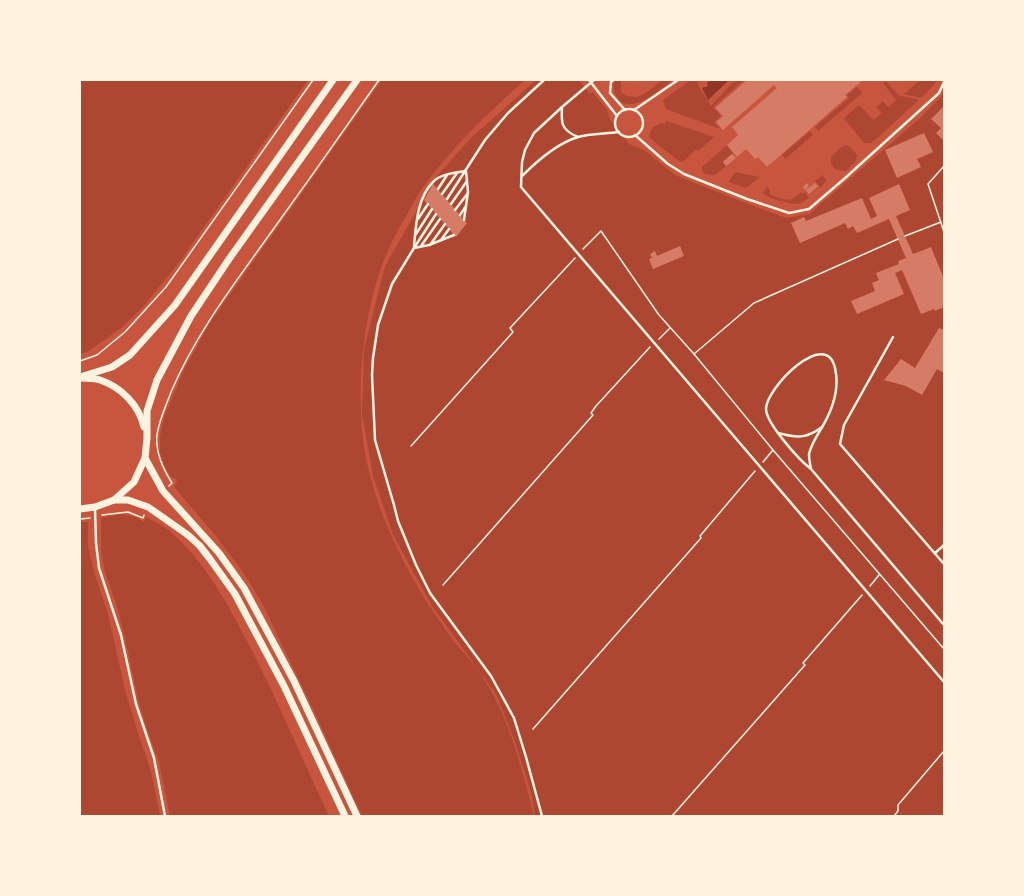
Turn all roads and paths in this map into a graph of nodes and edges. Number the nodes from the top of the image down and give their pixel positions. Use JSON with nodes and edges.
{"nodes":[{"id":1,"x":313,"y":80,"type":"edge"},
{"id":2,"x":333,"y":80,"type":"edge"},
{"id":3,"x":357,"y":80,"type":"edge"},
{"id":4,"x":380,"y":80,"type":"edge"},
{"id":5,"x":544,"y":80,"type":"edge"},
{"id":6,"x":613,"y":80,"type":"edge"},
{"id":7,"x":678,"y":80,"type":"edge"},
{"id":8,"x":591,"y":81,"type":"edge"},
{"id":9,"x":944,"y":82,"type":"edge"},
{"id":10,"x":562,"y":107,"type":"junction"},
{"id":11,"x":625,"y":110,"type":"junction"},
{"id":12,"x":634,"y":111,"type":"junction"},
{"id":13,"x":617,"y":116,"type":"junction"},
{"id":14,"x":618,"y":132,"type":"junction"},
{"id":15,"x":635,"y":135,"type":"junction"},
{"id":16,"x":578,"y":137,"type":"junction"},
{"id":17,"x":944,"y":166,"type":"edge"},
{"id":18,"x":466,"y":171,"type":"junction"},
{"id":19,"x":457,"y":173,"type":"junction"},
{"id":20,"x":448,"y":175,"type":"junction"},
{"id":21,"x":522,"y":176,"type":"junction"},
{"id":22,"x":467,"y":180,"type":"junction"},
{"id":23,"x":438,"y":189,"type":"dead end"},
{"id":24,"x":468,"y":192,"type":"junction"},
{"id":25,"x":442,"y":194,"type":"dead end"},
{"id":26,"x":447,"y":199,"type":"dead end"},
{"id":27,"x":428,"y":204,"type":"dead end"},
{"id":28,"x":451,"y":204,"type":"dead end"},
{"id":29,"x":466,"y":206,"type":"junction"},
{"id":30,"x":432,"y":209,"type":"dead end"},
{"id":31,"x":455,"y":210,"type":"dead end"},
{"id":32,"x":436,"y":214,"type":"dead end"},
{"id":33,"x":460,"y":215,"type":"dead end"},
{"id":34,"x":440,"y":219,"type":"dead end"},
{"id":35,"x":464,"y":220,"type":"dead end"},
{"id":36,"x":416,"y":221,"type":"junction"},
{"id":37,"x":941,"y":222,"type":"junction"},
{"id":38,"x":445,"y":224,"type":"dead end"},
{"id":39,"x":449,"y":229,"type":"dead end"},
{"id":40,"x":944,"y":232,"type":"edge"},
{"id":41,"x":415,"y":235,"type":"junction"},
{"id":42,"x":454,"y":235,"type":"dead end"},
{"id":43,"x":905,"y":236,"type":"dead end"},
{"id":44,"x":898,"y":239,"type":"dead end"},
{"id":45,"x":441,"y":240,"type":"junction"},
{"id":46,"x":429,"y":246,"type":"junction"},
{"id":47,"x":421,"y":247,"type":"junction"},
{"id":48,"x":414,"y":248,"type":"junction"},
{"id":49,"x":581,"y":251,"type":"dead end"},
{"id":50,"x":576,"y":256,"type":"dead end"},
{"id":51,"x":670,"y":328,"type":"junction"},
{"id":52,"x":893,"y":337,"type":"dead end"},
{"id":53,"x":659,"y":339,"type":"dead end"},
{"id":54,"x":653,"y":344,"type":"dead end"},
{"id":55,"x":694,"y":354,"type":"junction"},
{"id":56,"x":80,"y":361,"type":"edge"},
{"id":57,"x":80,"y":377,"type":"edge"},
{"id":58,"x":823,"y":426,"type":"junction"},
{"id":59,"x":778,"y":433,"type":"junction"},
{"id":60,"x":147,"y":438,"type":"junction"},
{"id":61,"x":411,"y":446,"type":"dead end"},
{"id":62,"x":773,"y":450,"type":"junction"},
{"id":63,"x":145,"y":458,"type":"junction"},
{"id":64,"x":763,"y":461,"type":"dead end"},
{"id":65,"x":758,"y":467,"type":"dead end"},
{"id":66,"x":811,"y":469,"type":"junction"},
{"id":67,"x":163,"y":491,"type":"junction"},
{"id":68,"x":114,"y":500,"type":"junction"},
{"id":69,"x":95,"y":507,"type":"junction"},
{"id":70,"x":148,"y":507,"type":"junction"},
{"id":71,"x":81,"y":508,"type":"edge"},
{"id":72,"x":95,"y":517,"type":"junction"},
{"id":73,"x":80,"y":519,"type":"edge"},
{"id":74,"x":944,"y":545,"type":"edge"},
{"id":75,"x":935,"y":554,"type":"junction"},
{"id":76,"x":944,"y":564,"type":"edge"},
{"id":77,"x":880,"y":575,"type":"junction"},
{"id":78,"x":443,"y":585,"type":"dead end"},
{"id":79,"x":870,"y":586,"type":"dead end"},
{"id":80,"x":865,"y":592,"type":"dead end"},
{"id":81,"x":944,"y":625,"type":"edge"},
{"id":82,"x":944,"y":650,"type":"edge"},
{"id":83,"x":944,"y":682,"type":"edge"},
{"id":84,"x":533,"y":729,"type":"dead end"},
{"id":85,"x":944,"y":751,"type":"edge"},
{"id":86,"x":165,"y":816,"type":"edge"},
{"id":87,"x":345,"y":816,"type":"edge"},
{"id":88,"x":357,"y":816,"type":"edge"},
{"id":89,"x":542,"y":816,"type":"edge"},
{"id":90,"x":672,"y":816,"type":"edge"},
{"id":91,"x":894,"y":816,"type":"edge"}],
"edges":[{"from":1,"to":56,"type":"path"},
{"from":2,"to":57,"type":"main road"},
{"from":3,"to":60,"type":"main road"},
{"from":4,"to":67,"type":"path"},
{"from":5,"to":18,"type":"lane"},
{"from":6,"to":11,"type":"lane"},
{"from":7,"to":12,"type":"lane"},
{"from":8,"to":10,"type":"lane"},
{"from":8,"to":13,"type":"lane"},
{"from":9,"to":15,"type":"lane"},
{"from":10,"to":16,"type":"lane"},
{"from":10,"to":21,"type":"lane"},
{"from":11,"to":12,"type":"lane"},
{"from":11,"to":13,"type":"lane"},
{"from":12,"to":15,"type":"lane"},
{"from":13,"to":14,"type":"lane"},
{"from":14,"to":15,"type":"lane"},
{"from":14,"to":16,"type":"lane"},
{"from":16,"to":21,"type":"lane"},
{"from":17,"to":37,"type":"path"},
{"from":18,"to":19,"type":"lane"},
{"from":18,"to":22,"type":"lane"},
{"from":18,"to":26,"type":"lane"},
{"from":19,"to":20,"type":"lane"},
{"from":19,"to":25,"type":"lane"},
{"from":20,"to":23,"type":"lane"},
{"from":20,"to":36,"type":"lane"},
{"from":21,"to":83,"type":"lane"},
{"from":22,"to":24,"type":"lane"},
{"from":22,"to":28,"type":"lane"},
{"from":24,"to":29,"type":"lane"},
{"from":24,"to":31,"type":"lane"},
{"from":27,"to":36,"type":"lane"},
{"from":29,"to":33,"type":"lane"},
{"from":29,"to":35,"type":"lane"},
{"from":30,"to":41,"type":"lane"},
{"from":32,"to":48,"type":"lane"},
{"from":34,"to":47,"type":"lane"},
{"from":36,"to":41,"type":"lane"},
{"from":37,"to":40,"type":"path"},
{"from":37,"to":43,"type":"path"},
{"from":38,"to":46,"type":"lane"},
{"from":39,"to":45,"type":"lane"},
{"from":41,"to":48,"type":"lane"},
{"from":42,"to":45,"type":"lane"},
{"from":44,"to":55,"type":"path"},
{"from":45,"to":46,"type":"lane"},
{"from":46,"to":47,"type":"lane"},
{"from":47,"to":48,"type":"lane"},
{"from":48,"to":89,"type":"lane"},
{"from":49,"to":51,"type":"path"},
{"from":50,"to":61,"type":"path"},
{"from":51,"to":53,"type":"path"},
{"from":51,"to":55,"type":"path"},
{"from":52,"to":75,"type":"lane"},
{"from":54,"to":78,"type":"path"},
{"from":55,"to":62,"type":"path"},
{"from":57,"to":60,"type":"main road"},
{"from":58,"to":59,"type":"lane"},
{"from":58,"to":59,"type":"lane"},
{"from":58,"to":66,"type":"lane"},
{"from":59,"to":66,"type":"lane"},
{"from":60,"to":63,"type":"main road"},
{"from":62,"to":64,"type":"path"},
{"from":62,"to":77,"type":"path"},
{"from":63,"to":67,"type":"main road"},
{"from":63,"to":68,"type":"main road"},
{"from":65,"to":84,"type":"path"},
{"from":66,"to":81,"type":"lane"},
{"from":67,"to":88,"type":"main road"},
{"from":68,"to":69,"type":"main road"},
{"from":68,"to":70,"type":"main road"},
{"from":69,"to":71,"type":"main road"},
{"from":69,"to":72,"type":"lane"},
{"from":70,"to":72,"type":"path"},
{"from":70,"to":87,"type":"main road"},
{"from":72,"to":73,"type":"path"},
{"from":72,"to":86,"type":"lane"},
{"from":74,"to":75,"type":"lane"},
{"from":75,"to":76,"type":"lane"},
{"from":77,"to":79,"type":"path"},
{"from":77,"to":82,"type":"path"},
{"from":80,"to":90,"type":"path"},
{"from":85,"to":91,"type":"path"}]}
